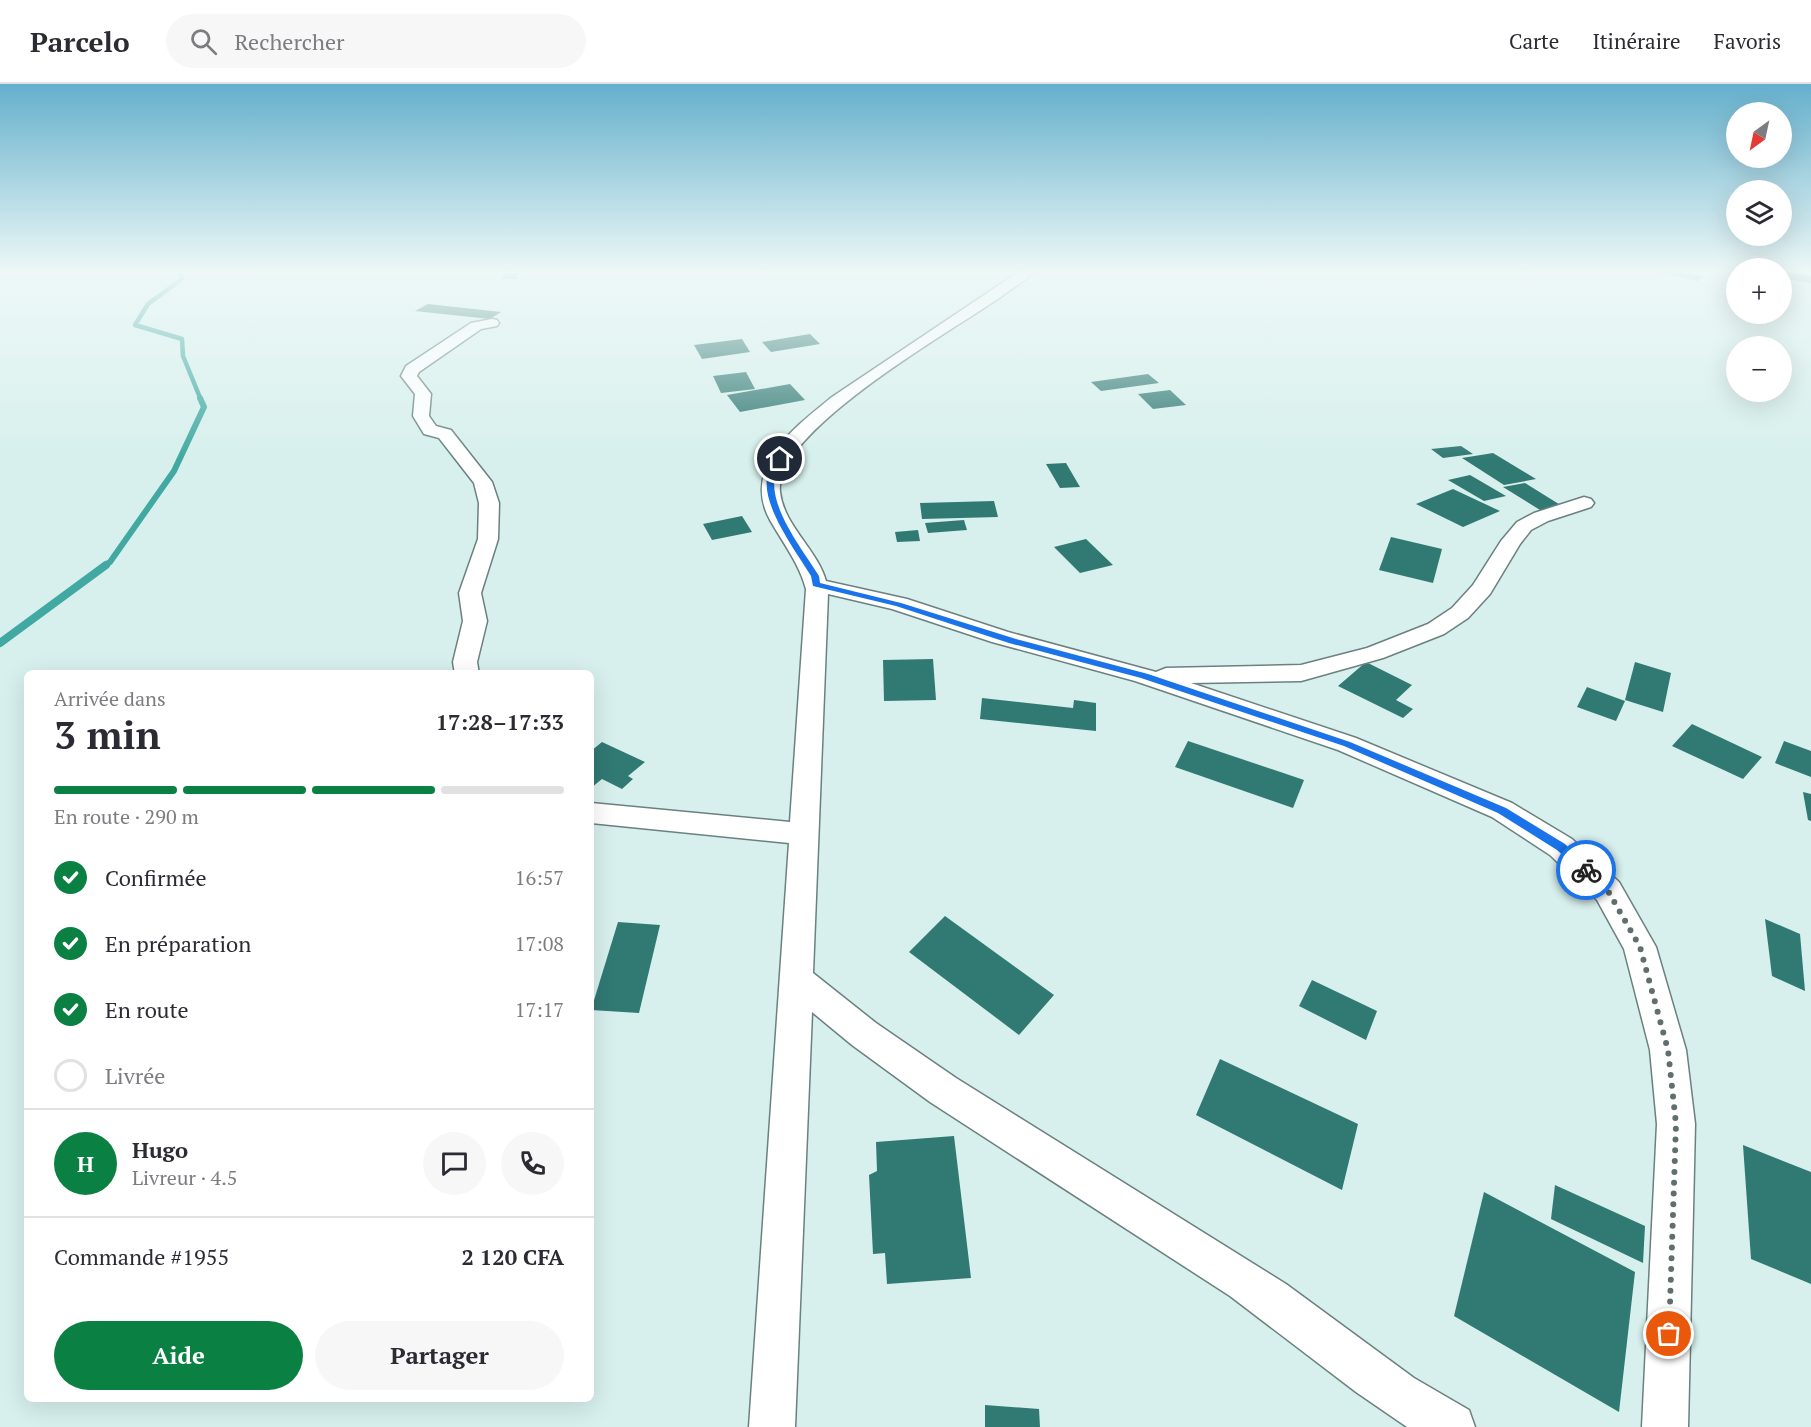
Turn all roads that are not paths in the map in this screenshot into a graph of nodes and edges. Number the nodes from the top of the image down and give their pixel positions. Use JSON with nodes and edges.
{"nodes":[{"id":1,"x":466,"y":334,"type":"edge"},
{"id":2,"x":936,"y":334,"type":"edge"},
{"id":3,"x":1584,"y":503,"type":"dead end"},
{"id":4,"x":816,"y":585,"type":"junction"},
{"id":5,"x":466,"y":670,"type":"edge"},
{"id":6,"x":1144,"y":676,"type":"junction"},
{"id":7,"x":594,"y":813,"type":"edge"},
{"id":8,"x":805,"y":834,"type":"junction"},
{"id":9,"x":797,"y":980,"type":"junction"},
{"id":10,"x":772,"y":1427,"type":"edge"},
{"id":11,"x":1452,"y":1427,"type":"edge"},
{"id":12,"x":1665,"y":1427,"type":"edge"}],
"edges":[{"from":1,"to":5,"type":"street"},
{"from":2,"to":4,"type":"street"},
{"from":3,"to":6,"type":"street"},
{"from":4,"to":6,"type":"street"},
{"from":4,"to":8,"type":"street"},
{"from":6,"to":12,"type":"street"},
{"from":7,"to":8,"type":"street"},
{"from":8,"to":9,"type":"street"},
{"from":9,"to":10,"type":"street"},
{"from":9,"to":11,"type":"street"}]}
